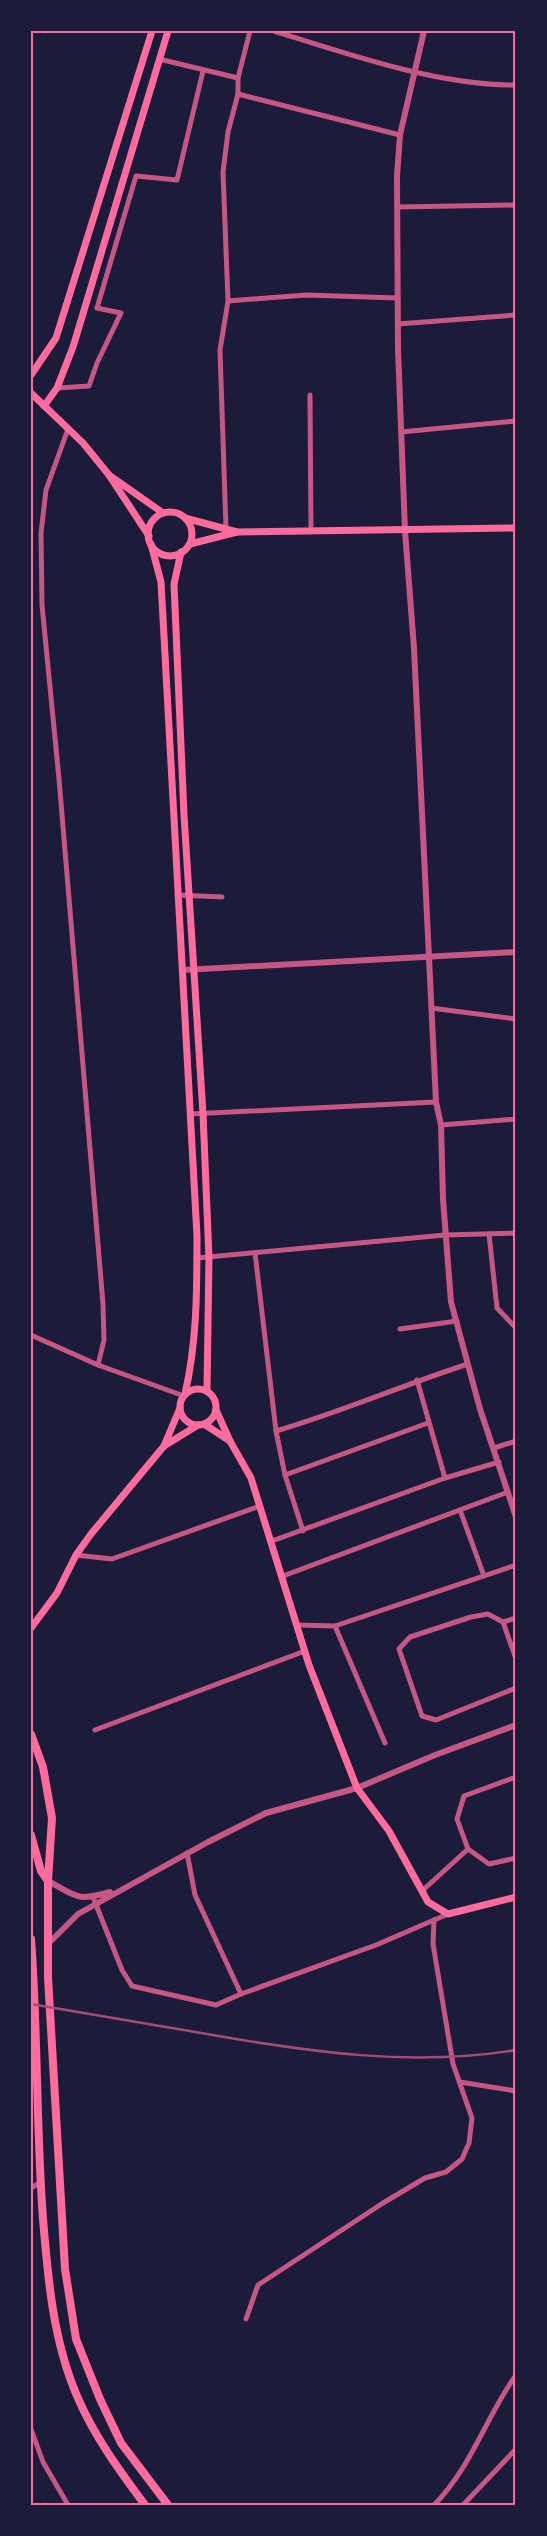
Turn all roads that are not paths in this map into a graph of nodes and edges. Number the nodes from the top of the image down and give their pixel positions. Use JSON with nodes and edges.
{"nodes":[{"id":1,"x":152,"y":31,"type":"edge"},
{"id":2,"x":168,"y":31,"type":"edge"},
{"id":3,"x":250,"y":31,"type":"edge"},
{"id":4,"x":274,"y":31,"type":"edge"},
{"id":5,"x":424,"y":31,"type":"edge"},
{"id":6,"x":159,"y":60,"type":"junction"},
{"id":7,"x":203,"y":71,"type":"junction"},
{"id":8,"x":415,"y":71,"type":"junction"},
{"id":9,"x":238,"y":78,"type":"junction"},
{"id":10,"x":516,"y":85,"type":"edge"},
{"id":11,"x":238,"y":94,"type":"junction"},
{"id":12,"x":400,"y":135,"type":"junction"},
{"id":13,"x":516,"y":205,"type":"edge"},
{"id":14,"x":398,"y":207,"type":"junction"},
{"id":15,"x":398,"y":298,"type":"junction"},
{"id":16,"x":228,"y":301,"type":"junction"},
{"id":17,"x":516,"y":315,"type":"edge"},
{"id":18,"x":398,"y":324,"type":"junction"},
{"id":19,"x":31,"y":375,"type":"edge"},
{"id":20,"x":58,"y":388,"type":"junction"},
{"id":21,"x":31,"y":393,"type":"edge"},
{"id":22,"x":310,"y":395,"type":"dead end"},
{"id":23,"x":44,"y":406,"type":"junction"},
{"id":24,"x":516,"y":421,"type":"edge"},
{"id":25,"x":68,"y":429,"type":"junction"},
{"id":26,"x":401,"y":432,"type":"junction"},
{"id":27,"x":109,"y":475,"type":"junction"},
{"id":28,"x":164,"y":513,"type":"junction"},
{"id":29,"x":185,"y":518,"type":"junction"},
{"id":30,"x":516,"y":528,"type":"edge"},
{"id":31,"x":226,"y":529,"type":"junction"},
{"id":32,"x":405,"y":530,"type":"junction"},
{"id":33,"x":237,"y":532,"type":"junction"},
{"id":34,"x":311,"y":532,"type":"junction"},
{"id":35,"x":149,"y":536,"type":"junction"},
{"id":36,"x":151,"y":544,"type":"junction"},
{"id":37,"x":190,"y":544,"type":"junction"},
{"id":38,"x":181,"y":552,"type":"junction"},
{"id":39,"x":188,"y":894,"type":"junction"},
{"id":40,"x":178,"y":895,"type":"junction"},
{"id":41,"x":222,"y":897,"type":"dead end"},
{"id":42,"x":516,"y":952,"type":"edge"},
{"id":43,"x":428,"y":956,"type":"junction"},
{"id":44,"x":194,"y":969,"type":"junction"},
{"id":45,"x":183,"y":970,"type":"junction"},
{"id":46,"x":431,"y":1008,"type":"junction"},
{"id":47,"x":516,"y":1019,"type":"edge"},
{"id":48,"x":436,"y":1102,"type":"junction"},
{"id":49,"x":191,"y":1114,"type":"junction"},
{"id":50,"x":203,"y":1114,"type":"junction"},
{"id":51,"x":516,"y":1119,"type":"edge"},
{"id":52,"x":441,"y":1125,"type":"junction"},
{"id":53,"x":516,"y":1233,"type":"edge"},
{"id":54,"x":489,"y":1234,"type":"junction"},
{"id":55,"x":446,"y":1235,"type":"junction"},
{"id":56,"x":255,"y":1253,"type":"junction"},
{"id":57,"x":209,"y":1257,"type":"junction"},
{"id":58,"x":197,"y":1258,"type":"junction"},
{"id":59,"x":457,"y":1321,"type":"junction"},
{"id":60,"x":516,"y":1328,"type":"edge"},
{"id":61,"x":400,"y":1329,"type":"dead end"},
{"id":62,"x":31,"y":1335,"type":"edge"},
{"id":63,"x":468,"y":1364,"type":"junction"},
{"id":64,"x":98,"y":1365,"type":"junction"},
{"id":65,"x":417,"y":1380,"type":"junction"},
{"id":66,"x":208,"y":1391,"type":"junction"},
{"id":67,"x":185,"y":1395,"type":"junction"},
{"id":68,"x":180,"y":1408,"type":"junction"},
{"id":69,"x":216,"y":1410,"type":"junction"},
{"id":70,"x":428,"y":1423,"type":"junction"},
{"id":71,"x":201,"y":1424,"type":"junction"},
{"id":72,"x":276,"y":1431,"type":"junction"},
{"id":73,"x":230,"y":1441,"type":"junction"},
{"id":74,"x":516,"y":1441,"type":"edge"},
{"id":75,"x":164,"y":1446,"type":"junction"},
{"id":76,"x":494,"y":1448,"type":"junction"},
{"id":77,"x":499,"y":1462,"type":"junction"},
{"id":78,"x":285,"y":1474,"type":"junction"},
{"id":79,"x":445,"y":1478,"type":"junction"},
{"id":80,"x":508,"y":1492,"type":"junction"},
{"id":81,"x":260,"y":1506,"type":"junction"},
{"id":82,"x":460,"y":1510,"type":"junction"},
{"id":83,"x":516,"y":1516,"type":"edge"},
{"id":84,"x":303,"y":1530,"type":"junction"},
{"id":85,"x":272,"y":1540,"type":"junction"},
{"id":86,"x":76,"y":1555,"type":"junction"},
{"id":87,"x":516,"y":1566,"type":"edge"},
{"id":88,"x":283,"y":1576,"type":"junction"},
{"id":89,"x":484,"y":1576,"type":"junction"},
{"id":90,"x":516,"y":1618,"type":"edge"},
{"id":91,"x":503,"y":1622,"type":"junction"},
{"id":92,"x":298,"y":1625,"type":"junction"},
{"id":93,"x":32,"y":1626,"type":"edge"},
{"id":94,"x":335,"y":1626,"type":"junction"},
{"id":95,"x":305,"y":1651,"type":"junction"},
{"id":96,"x":516,"y":1658,"type":"edge"},
{"id":97,"x":516,"y":1688,"type":"edge"},
{"id":98,"x":516,"y":1725,"type":"edge"},
{"id":99,"x":95,"y":1730,"type":"dead end"},
{"id":100,"x":31,"y":1734,"type":"edge"},
{"id":101,"x":385,"y":1743,"type":"dead end"},
{"id":102,"x":516,"y":1777,"type":"edge"},
{"id":103,"x":358,"y":1788,"type":"junction"},
{"id":104,"x":31,"y":1835,"type":"edge"},
{"id":105,"x":468,"y":1849,"type":"junction"},
{"id":106,"x":187,"y":1854,"type":"junction"},
{"id":107,"x":516,"y":1858,"type":"edge"},
{"id":108,"x":48,"y":1881,"type":"junction"},
{"id":109,"x":422,"y":1891,"type":"junction"},
{"id":110,"x":516,"y":1897,"type":"edge"},
{"id":111,"x":94,"y":1901,"type":"junction"},
{"id":112,"x":448,"y":1914,"type":"junction"},
{"id":113,"x":434,"y":1920,"type":"junction"},
{"id":114,"x":31,"y":1939,"type":"edge"},
{"id":115,"x":49,"y":1943,"type":"junction"},
{"id":116,"x":240,"y":1994,"type":"junction"},
{"id":117,"x":460,"y":2082,"type":"junction"},
{"id":118,"x":516,"y":2090,"type":"edge"},
{"id":119,"x":31,"y":2182,"type":"edge"},
{"id":120,"x":40,"y":2182,"type":"junction"},
{"id":121,"x":31,"y":2188,"type":"edge"},
{"id":122,"x":246,"y":2319,"type":"dead end"},
{"id":123,"x":516,"y":2375,"type":"edge"},
{"id":124,"x":31,"y":2429,"type":"edge"},
{"id":125,"x":516,"y":2448,"type":"edge"},
{"id":126,"x":68,"y":2505,"type":"edge"},
{"id":127,"x":145,"y":2505,"type":"edge"},
{"id":128,"x":168,"y":2505,"type":"edge"},
{"id":129,"x":434,"y":2505,"type":"edge"},
{"id":130,"x":462,"y":2505,"type":"edge"}],
"edges":[{"from":1,"to":19,"type":"main road"},
{"from":2,"to":6,"type":"main road"},
{"from":3,"to":9,"type":"street"},
{"from":4,"to":8,"type":"street"},
{"from":5,"to":8,"type":"street"},
{"from":6,"to":7,"type":"street"},
{"from":6,"to":20,"type":"main road"},
{"from":7,"to":9,"type":"street"},
{"from":7,"to":20,"type":"street"},
{"from":8,"to":10,"type":"street"},
{"from":8,"to":12,"type":"street"},
{"from":9,"to":11,"type":"street"},
{"from":11,"to":12,"type":"street"},
{"from":11,"to":16,"type":"street"},
{"from":12,"to":14,"type":"street"},
{"from":13,"to":14,"type":"street"},
{"from":14,"to":15,"type":"street"},
{"from":15,"to":16,"type":"street"},
{"from":15,"to":18,"type":"street"},
{"from":16,"to":31,"type":"street"},
{"from":17,"to":18,"type":"street"},
{"from":18,"to":26,"type":"street"},
{"from":20,"to":23,"type":"main road"},
{"from":21,"to":23,"type":"main road"},
{"from":22,"to":34,"type":"street"},
{"from":23,"to":25,"type":"main road"},
{"from":24,"to":26,"type":"street"},
{"from":25,"to":27,"type":"main road"},
{"from":25,"to":64,"type":"street"},
{"from":26,"to":32,"type":"street"},
{"from":27,"to":28,"type":"main road"},
{"from":27,"to":35,"type":"main road"},
{"from":28,"to":29,"type":"main road"},
{"from":28,"to":35,"type":"main road"},
{"from":29,"to":31,"type":"main road"},
{"from":29,"to":37,"type":"main road"},
{"from":30,"to":32,"type":"main road"},
{"from":31,"to":33,"type":"main road"},
{"from":32,"to":34,"type":"main road"},
{"from":32,"to":43,"type":"street"},
{"from":33,"to":34,"type":"main road"},
{"from":33,"to":37,"type":"main road"},
{"from":35,"to":36,"type":"main road"},
{"from":36,"to":38,"type":"main road"},
{"from":36,"to":40,"type":"main road"},
{"from":37,"to":38,"type":"main road"},
{"from":38,"to":39,"type":"main road"},
{"from":39,"to":40,"type":"street"},
{"from":39,"to":41,"type":"street"},
{"from":39,"to":44,"type":"main road"},
{"from":40,"to":45,"type":"main road"},
{"from":42,"to":43,"type":"street"},
{"from":43,"to":44,"type":"street"},
{"from":43,"to":46,"type":"street"},
{"from":44,"to":45,"type":"street"},
{"from":44,"to":50,"type":"main road"},
{"from":45,"to":49,"type":"main road"},
{"from":46,"to":47,"type":"street"},
{"from":46,"to":48,"type":"street"},
{"from":48,"to":50,"type":"street"},
{"from":48,"to":52,"type":"street"},
{"from":49,"to":50,"type":"street"},
{"from":49,"to":58,"type":"main road"},
{"from":50,"to":57,"type":"main road"},
{"from":51,"to":52,"type":"street"},
{"from":52,"to":55,"type":"street"},
{"from":53,"to":54,"type":"street"},
{"from":54,"to":55,"type":"street"},
{"from":54,"to":60,"type":"street"},
{"from":55,"to":56,"type":"street"},
{"from":55,"to":59,"type":"street"},
{"from":56,"to":57,"type":"street"},
{"from":56,"to":72,"type":"street"},
{"from":57,"to":58,"type":"street"},
{"from":57,"to":66,"type":"main road"},
{"from":58,"to":67,"type":"main road"},
{"from":59,"to":61,"type":"street"},
{"from":59,"to":63,"type":"street"},
{"from":62,"to":64,"type":"street"},
{"from":63,"to":65,"type":"street"},
{"from":63,"to":76,"type":"street"},
{"from":64,"to":67,"type":"street"},
{"from":65,"to":70,"type":"street"},
{"from":65,"to":72,"type":"street"},
{"from":66,"to":67,"type":"main road"},
{"from":66,"to":69,"type":"main road"},
{"from":67,"to":68,"type":"main road"},
{"from":68,"to":71,"type":"main road"},
{"from":68,"to":75,"type":"main road"},
{"from":69,"to":71,"type":"main road"},
{"from":69,"to":73,"type":"main road"},
{"from":70,"to":78,"type":"street"},
{"from":70,"to":79,"type":"street"},
{"from":71,"to":73,"type":"main road"},
{"from":71,"to":75,"type":"main road"},
{"from":72,"to":78,"type":"street"},
{"from":73,"to":81,"type":"main road"},
{"from":74,"to":76,"type":"street"},
{"from":75,"to":86,"type":"main road"},
{"from":76,"to":77,"type":"street"},
{"from":77,"to":79,"type":"street"},
{"from":77,"to":80,"type":"street"},
{"from":78,"to":84,"type":"street"},
{"from":79,"to":84,"type":"street"},
{"from":80,"to":82,"type":"street"},
{"from":80,"to":83,"type":"street"},
{"from":81,"to":85,"type":"main road"},
{"from":81,"to":86,"type":"street"},
{"from":82,"to":88,"type":"street"},
{"from":82,"to":89,"type":"street"},
{"from":84,"to":85,"type":"street"},
{"from":85,"to":88,"type":"main road"},
{"from":86,"to":93,"type":"main road"},
{"from":87,"to":89,"type":"street"},
{"from":88,"to":92,"type":"main road"},
{"from":89,"to":94,"type":"street"},
{"from":90,"to":91,"type":"street"},
{"from":91,"to":96,"type":"street"},
{"from":91,"to":97,"type":"street"},
{"from":92,"to":94,"type":"street"},
{"from":92,"to":95,"type":"main road"},
{"from":94,"to":101,"type":"street"},
{"from":95,"to":99,"type":"street"},
{"from":95,"to":103,"type":"main road"},
{"from":98,"to":103,"type":"street"},
{"from":100,"to":108,"type":"highway"},
{"from":102,"to":105,"type":"street"},
{"from":103,"to":106,"type":"street"},
{"from":103,"to":109,"type":"main road"},
{"from":104,"to":108,"type":"highway"},
{"from":105,"to":107,"type":"street"},
{"from":105,"to":109,"type":"street"},
{"from":106,"to":111,"type":"street"},
{"from":106,"to":116,"type":"street"},
{"from":108,"to":111,"type":"street"},
{"from":108,"to":115,"type":"highway"},
{"from":109,"to":112,"type":"main road"},
{"from":110,"to":112,"type":"main road"},
{"from":111,"to":115,"type":"street"},
{"from":111,"to":116,"type":"street"},
{"from":112,"to":113,"type":"street"},
{"from":113,"to":116,"type":"street"},
{"from":113,"to":117,"type":"street"},
{"from":114,"to":120,"type":"highway"},
{"from":115,"to":128,"type":"highway"},
{"from":117,"to":118,"type":"street"},
{"from":117,"to":122,"type":"street"},
{"from":119,"to":120,"type":"street"},
{"from":120,"to":121,"type":"street"},
{"from":120,"to":127,"type":"highway"},
{"from":123,"to":129,"type":"street"},
{"from":124,"to":126,"type":"street"},
{"from":125,"to":130,"type":"street"}]}
